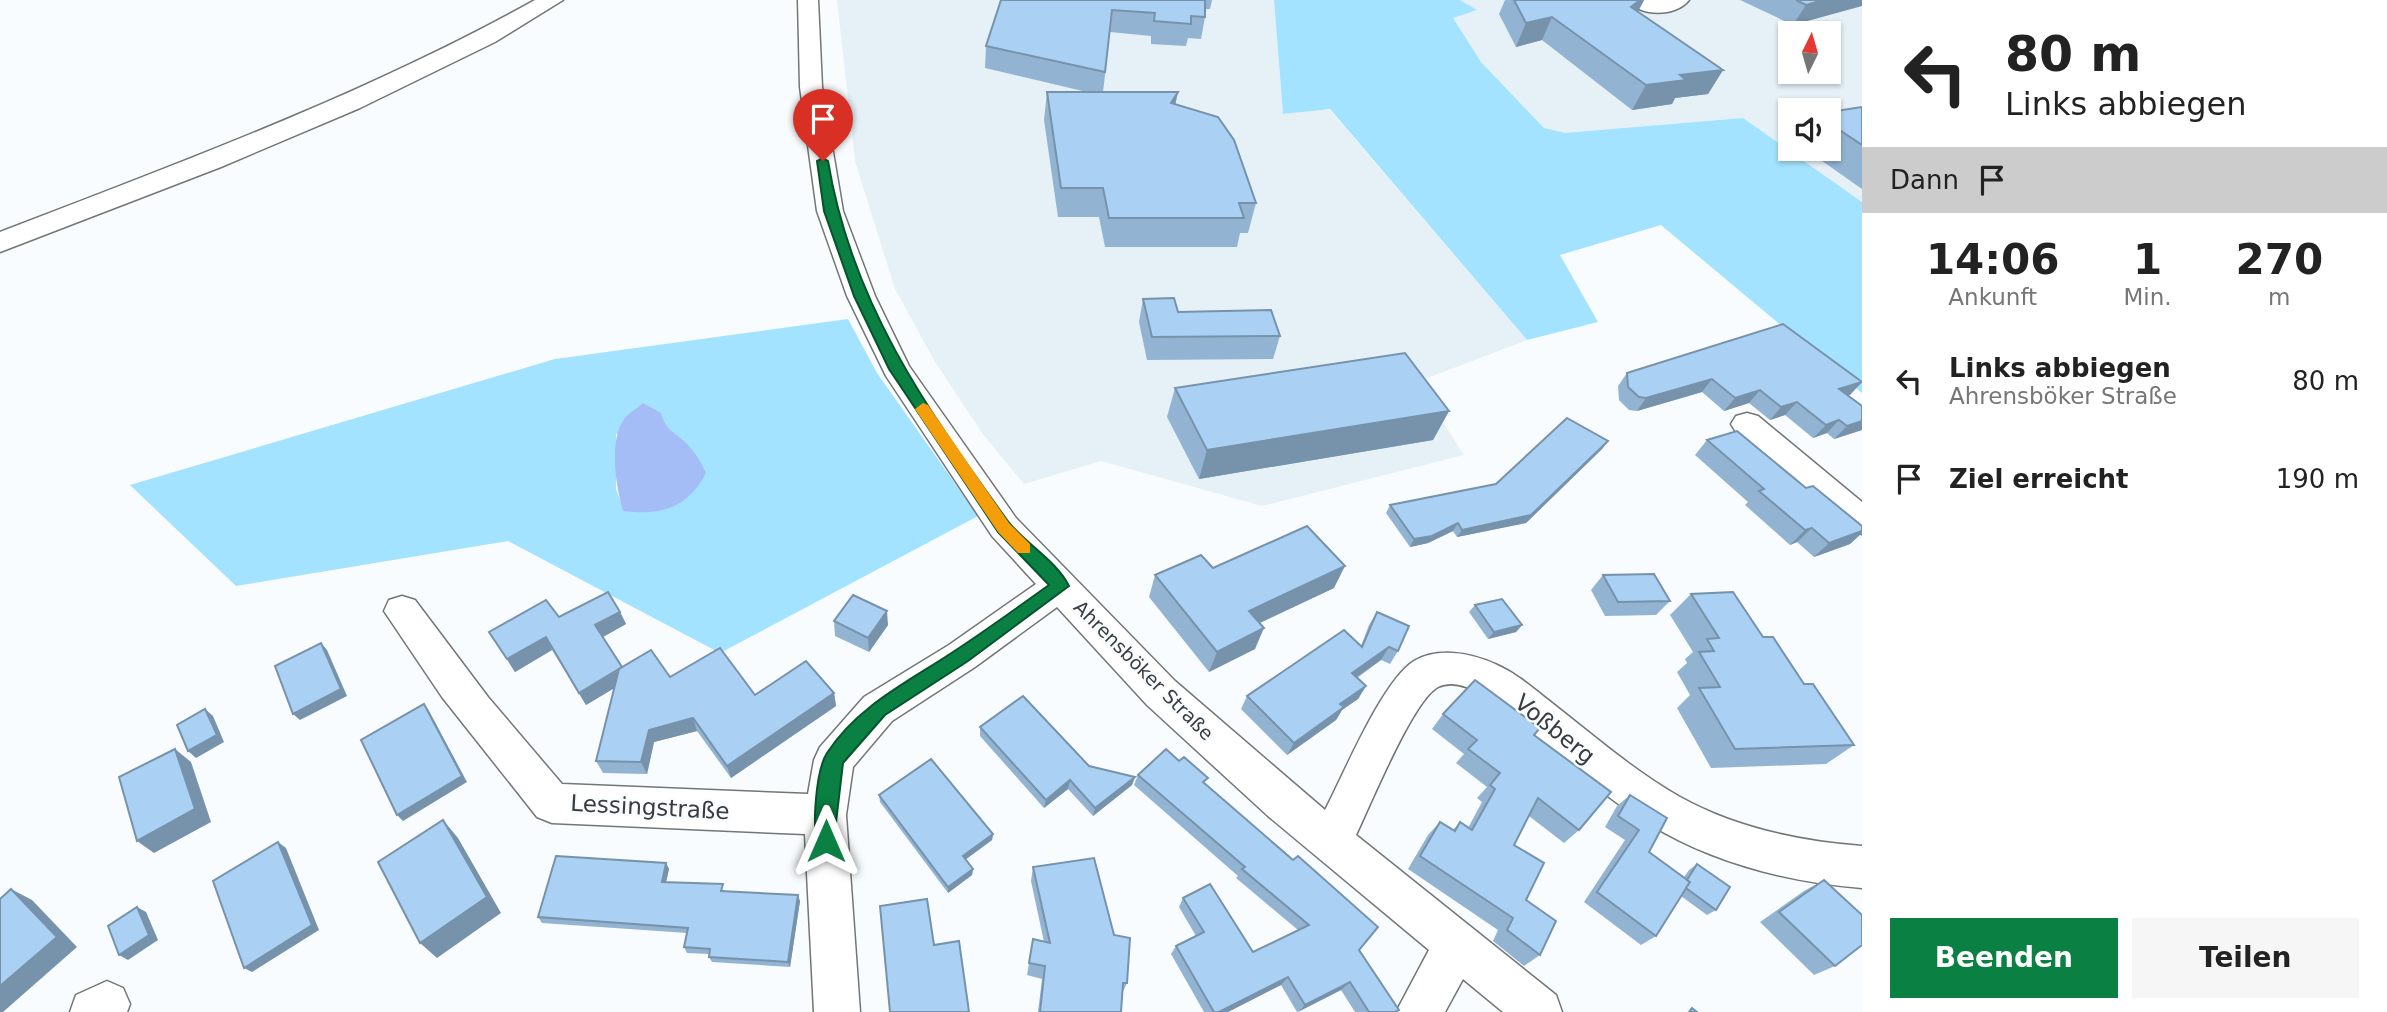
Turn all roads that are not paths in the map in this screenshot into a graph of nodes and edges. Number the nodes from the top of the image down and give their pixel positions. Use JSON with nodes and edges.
{"nodes":[{"id":1,"x":552,"y":0,"type":"edge"},
{"id":2,"x":808,"y":0,"type":"edge"},
{"id":3,"x":1637,"y":0,"type":"edge"},
{"id":4,"x":1679,"y":0,"type":"edge"},
{"id":5,"x":0,"y":243,"type":"edge"},
{"id":6,"x":1747,"y":424,"type":"dead end"},
{"id":7,"x":1862,"y":521,"type":"edge"},
{"id":8,"x":1060,"y":586,"type":"junction"},
{"id":9,"x":402,"y":611,"type":"dead end"},
{"id":10,"x":825,"y":816,"type":"junction"},
{"id":11,"x":1331,"y":842,"type":"junction"},
{"id":12,"x":1862,"y":867,"type":"edge"},
{"id":13,"x":1457,"y":945,"type":"junction"},
{"id":14,"x":837,"y":1012,"type":"edge"},
{"id":15,"x":1419,"y":1012,"type":"edge"},
{"id":16,"x":1539,"y":1012,"type":"edge"}],
"edges":[{"from":1,"to":5,"type":"main road"},
{"from":2,"to":8,"type":"street","name":"Ahrensböker Straße"},
{"from":3,"to":4,"type":"street"},
{"from":6,"to":7,"type":"street"},
{"from":8,"to":10,"type":"street"},
{"from":8,"to":11,"type":"street","name":"Ahrensböker Straße"},
{"from":9,"to":10,"type":"street","name":"Lessingstraße"},
{"from":10,"to":14,"type":"street"},
{"from":11,"to":12,"type":"street","name":"Voßberg"},
{"from":11,"to":13,"type":"street","name":"Ahrensböker Straße"},
{"from":13,"to":15,"type":"street"},
{"from":13,"to":16,"type":"street","name":"Ahrensböker Straße"}]}
